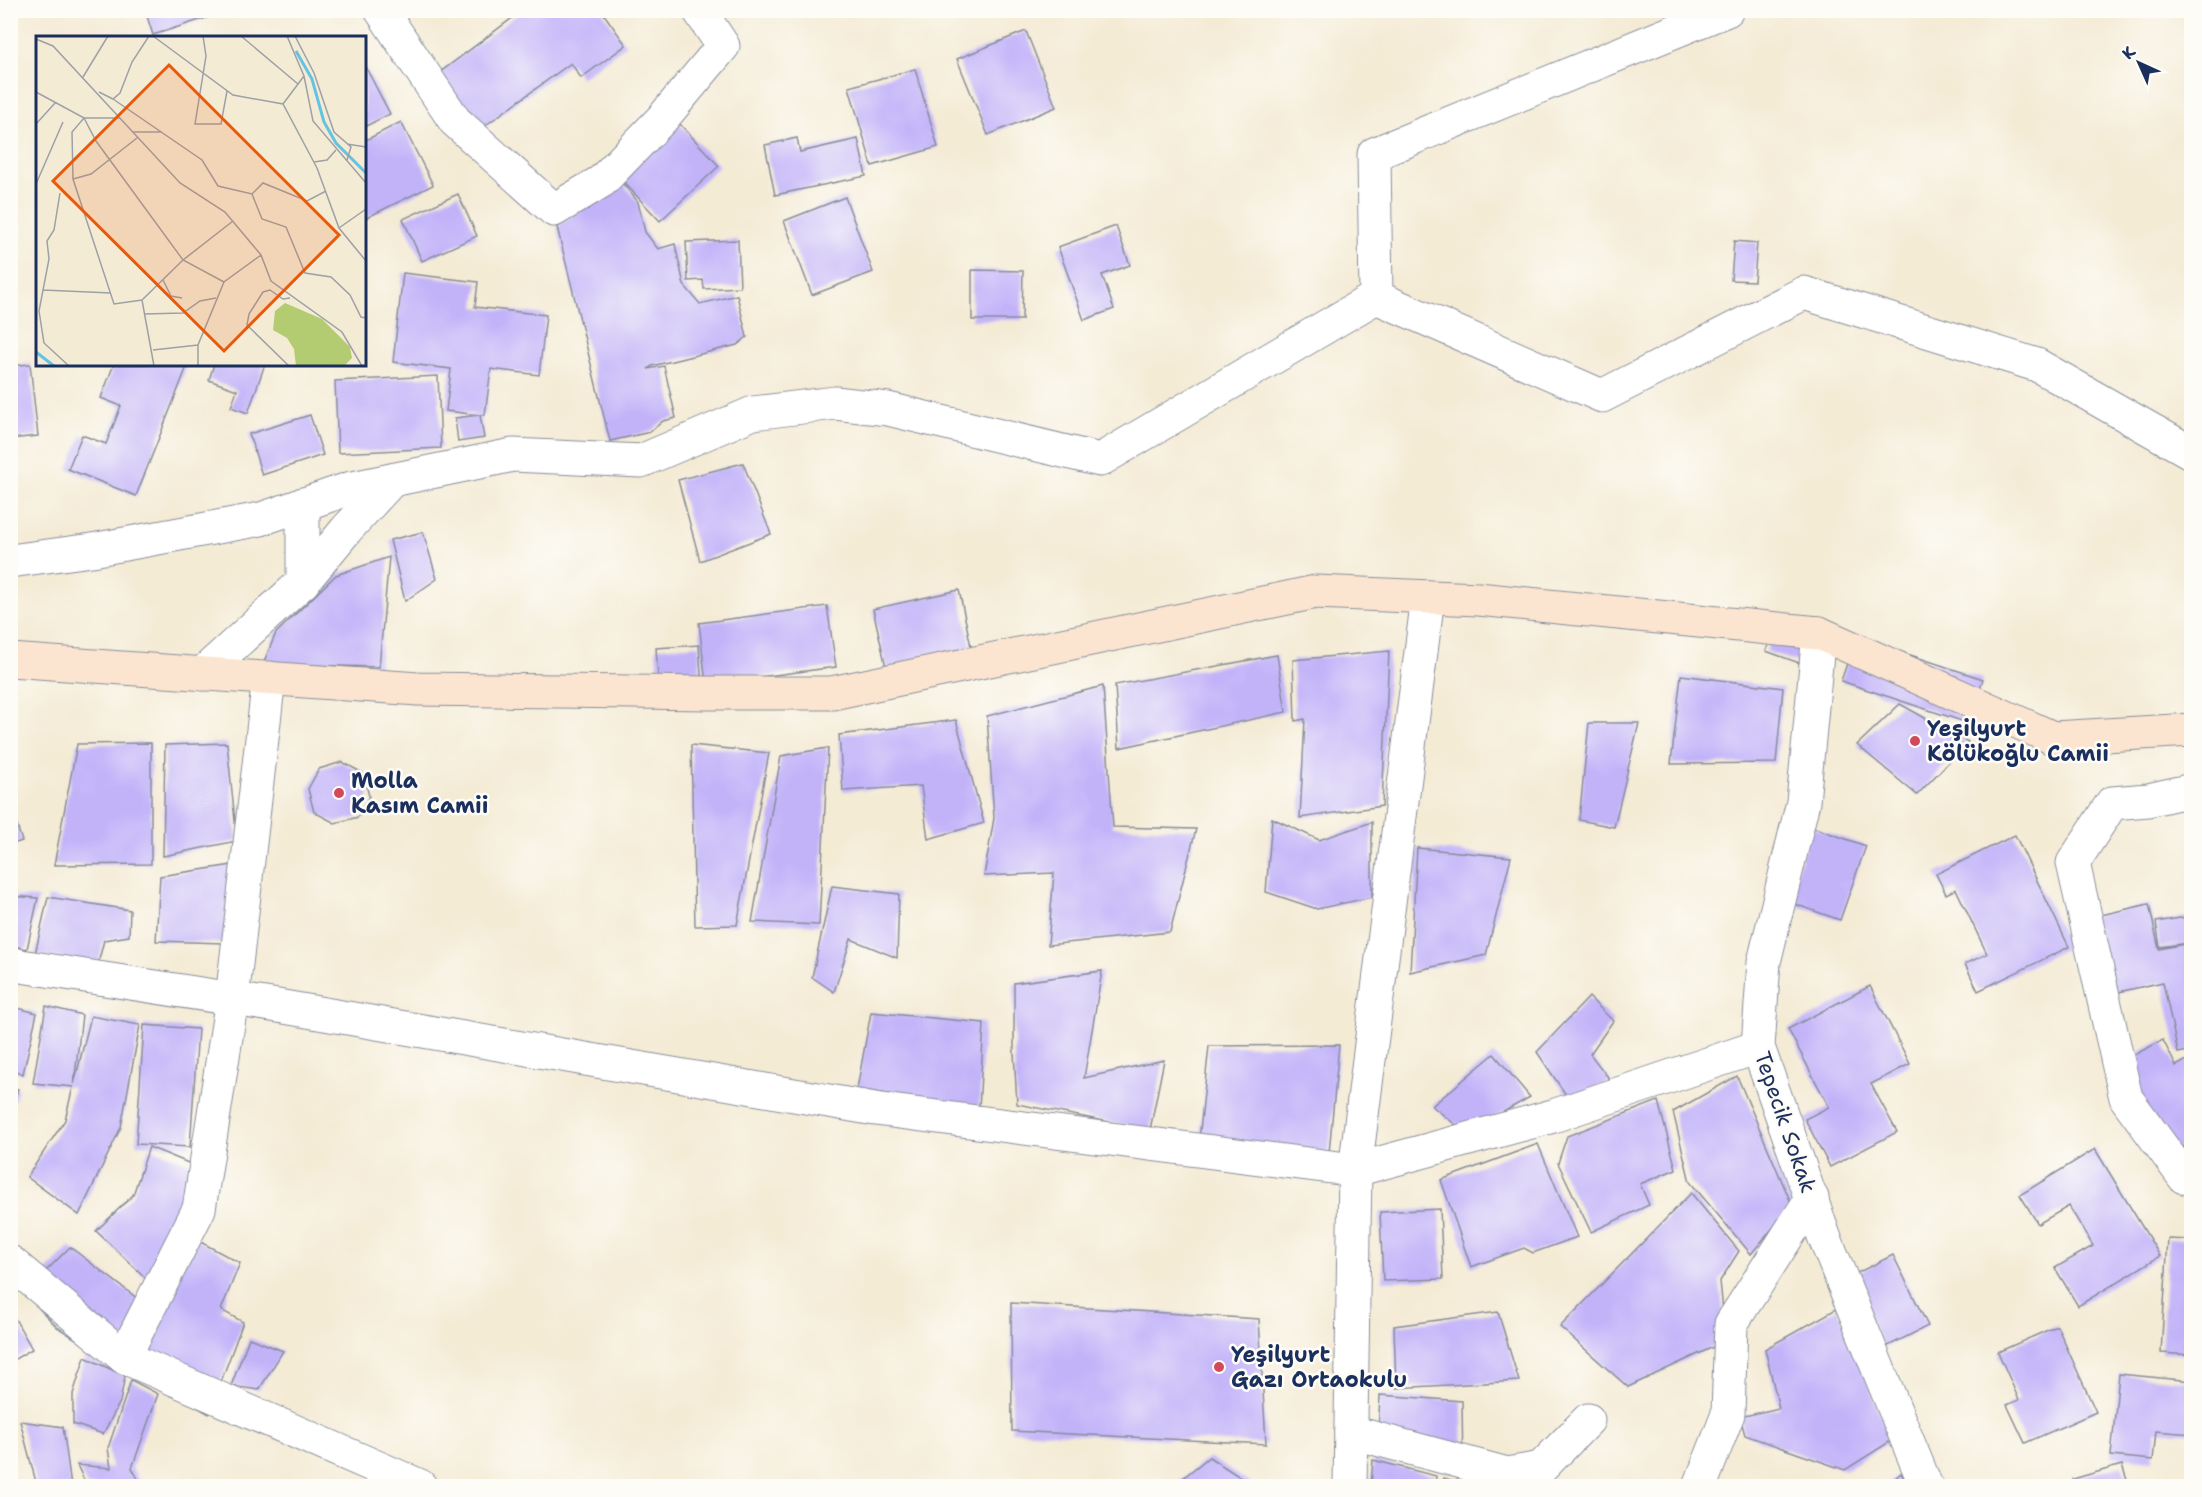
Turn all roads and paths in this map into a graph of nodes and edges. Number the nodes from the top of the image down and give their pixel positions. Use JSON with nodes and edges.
{"nodes":[{"id":1,"x":381,"y":10,"type":"edge"},
{"id":2,"x":699,"y":10,"type":"edge"},
{"id":3,"x":1727,"y":10,"type":"edge"},
{"id":4,"x":1376,"y":297,"type":"junction"},
{"id":5,"x":2192,"y":453,"type":"edge"},
{"id":6,"x":392,"y":480,"type":"junction"},
{"id":7,"x":303,"y":504,"type":"junction"},
{"id":8,"x":10,"y":561,"type":"edge"},
{"id":9,"x":303,"y":582,"type":"junction"},
{"id":10,"x":1428,"y":597,"type":"junction"},
{"id":11,"x":1819,"y":633,"type":"junction"},
{"id":12,"x":15,"y":663,"type":"edge"},
{"id":13,"x":202,"y":674,"type":"junction"},
{"id":14,"x":269,"y":678,"type":"junction"},
{"id":15,"x":2192,"y":730,"type":"edge"},
{"id":16,"x":2192,"y":790,"type":"edge"},
{"id":17,"x":10,"y":963,"type":"edge"},
{"id":18,"x":232,"y":999,"type":"junction"},
{"id":19,"x":1758,"y":1047,"type":"junction"},
{"id":20,"x":1355,"y":1170,"type":"junction"},
{"id":21,"x":2192,"y":1179,"type":"edge"},
{"id":22,"x":1812,"y":1198,"type":"junction"},
{"id":23,"x":10,"y":1262,"type":"edge"},
{"id":24,"x":124,"y":1357,"type":"junction"},
{"id":25,"x":1588,"y":1420,"type":"dead end"},
{"id":26,"x":1351,"y":1432,"type":"junction"},
{"id":27,"x":420,"y":1486,"type":"edge"},
{"id":28,"x":1350,"y":1486,"type":"edge"},
{"id":29,"x":1700,"y":1486,"type":"edge"},
{"id":30,"x":1926,"y":1486,"type":"edge"}],
"edges":[{"from":1,"to":2,"type":"street"},
{"from":3,"to":4,"type":"street"},
{"from":4,"to":5,"type":"street"},
{"from":4,"to":6,"type":"street"},
{"from":6,"to":7,"type":"street"},
{"from":6,"to":9,"type":"street"},
{"from":7,"to":8,"type":"street"},
{"from":7,"to":9,"type":"street"},
{"from":9,"to":13,"type":"street"},
{"from":10,"to":11,"type":"main road"},
{"from":10,"to":14,"type":"main road"},
{"from":10,"to":20,"type":"street"},
{"from":11,"to":15,"type":"main road"},
{"from":11,"to":19,"type":"street","name":"Tepecik Sokak"},
{"from":12,"to":13,"type":"main road"},
{"from":13,"to":14,"type":"main road"},
{"from":14,"to":18,"type":"street"},
{"from":16,"to":21,"type":"street"},
{"from":17,"to":18,"type":"street"},
{"from":18,"to":20,"type":"street"},
{"from":18,"to":24,"type":"street"},
{"from":19,"to":20,"type":"street"},
{"from":19,"to":22,"type":"street","name":"Tepecik Sokak"},
{"from":20,"to":26,"type":"street"},
{"from":22,"to":29,"type":"street"},
{"from":22,"to":30,"type":"street","name":"Tepecik Sokak"},
{"from":23,"to":24,"type":"street"},
{"from":24,"to":27,"type":"street"},
{"from":25,"to":26,"type":"street"},
{"from":26,"to":28,"type":"street"}]}
